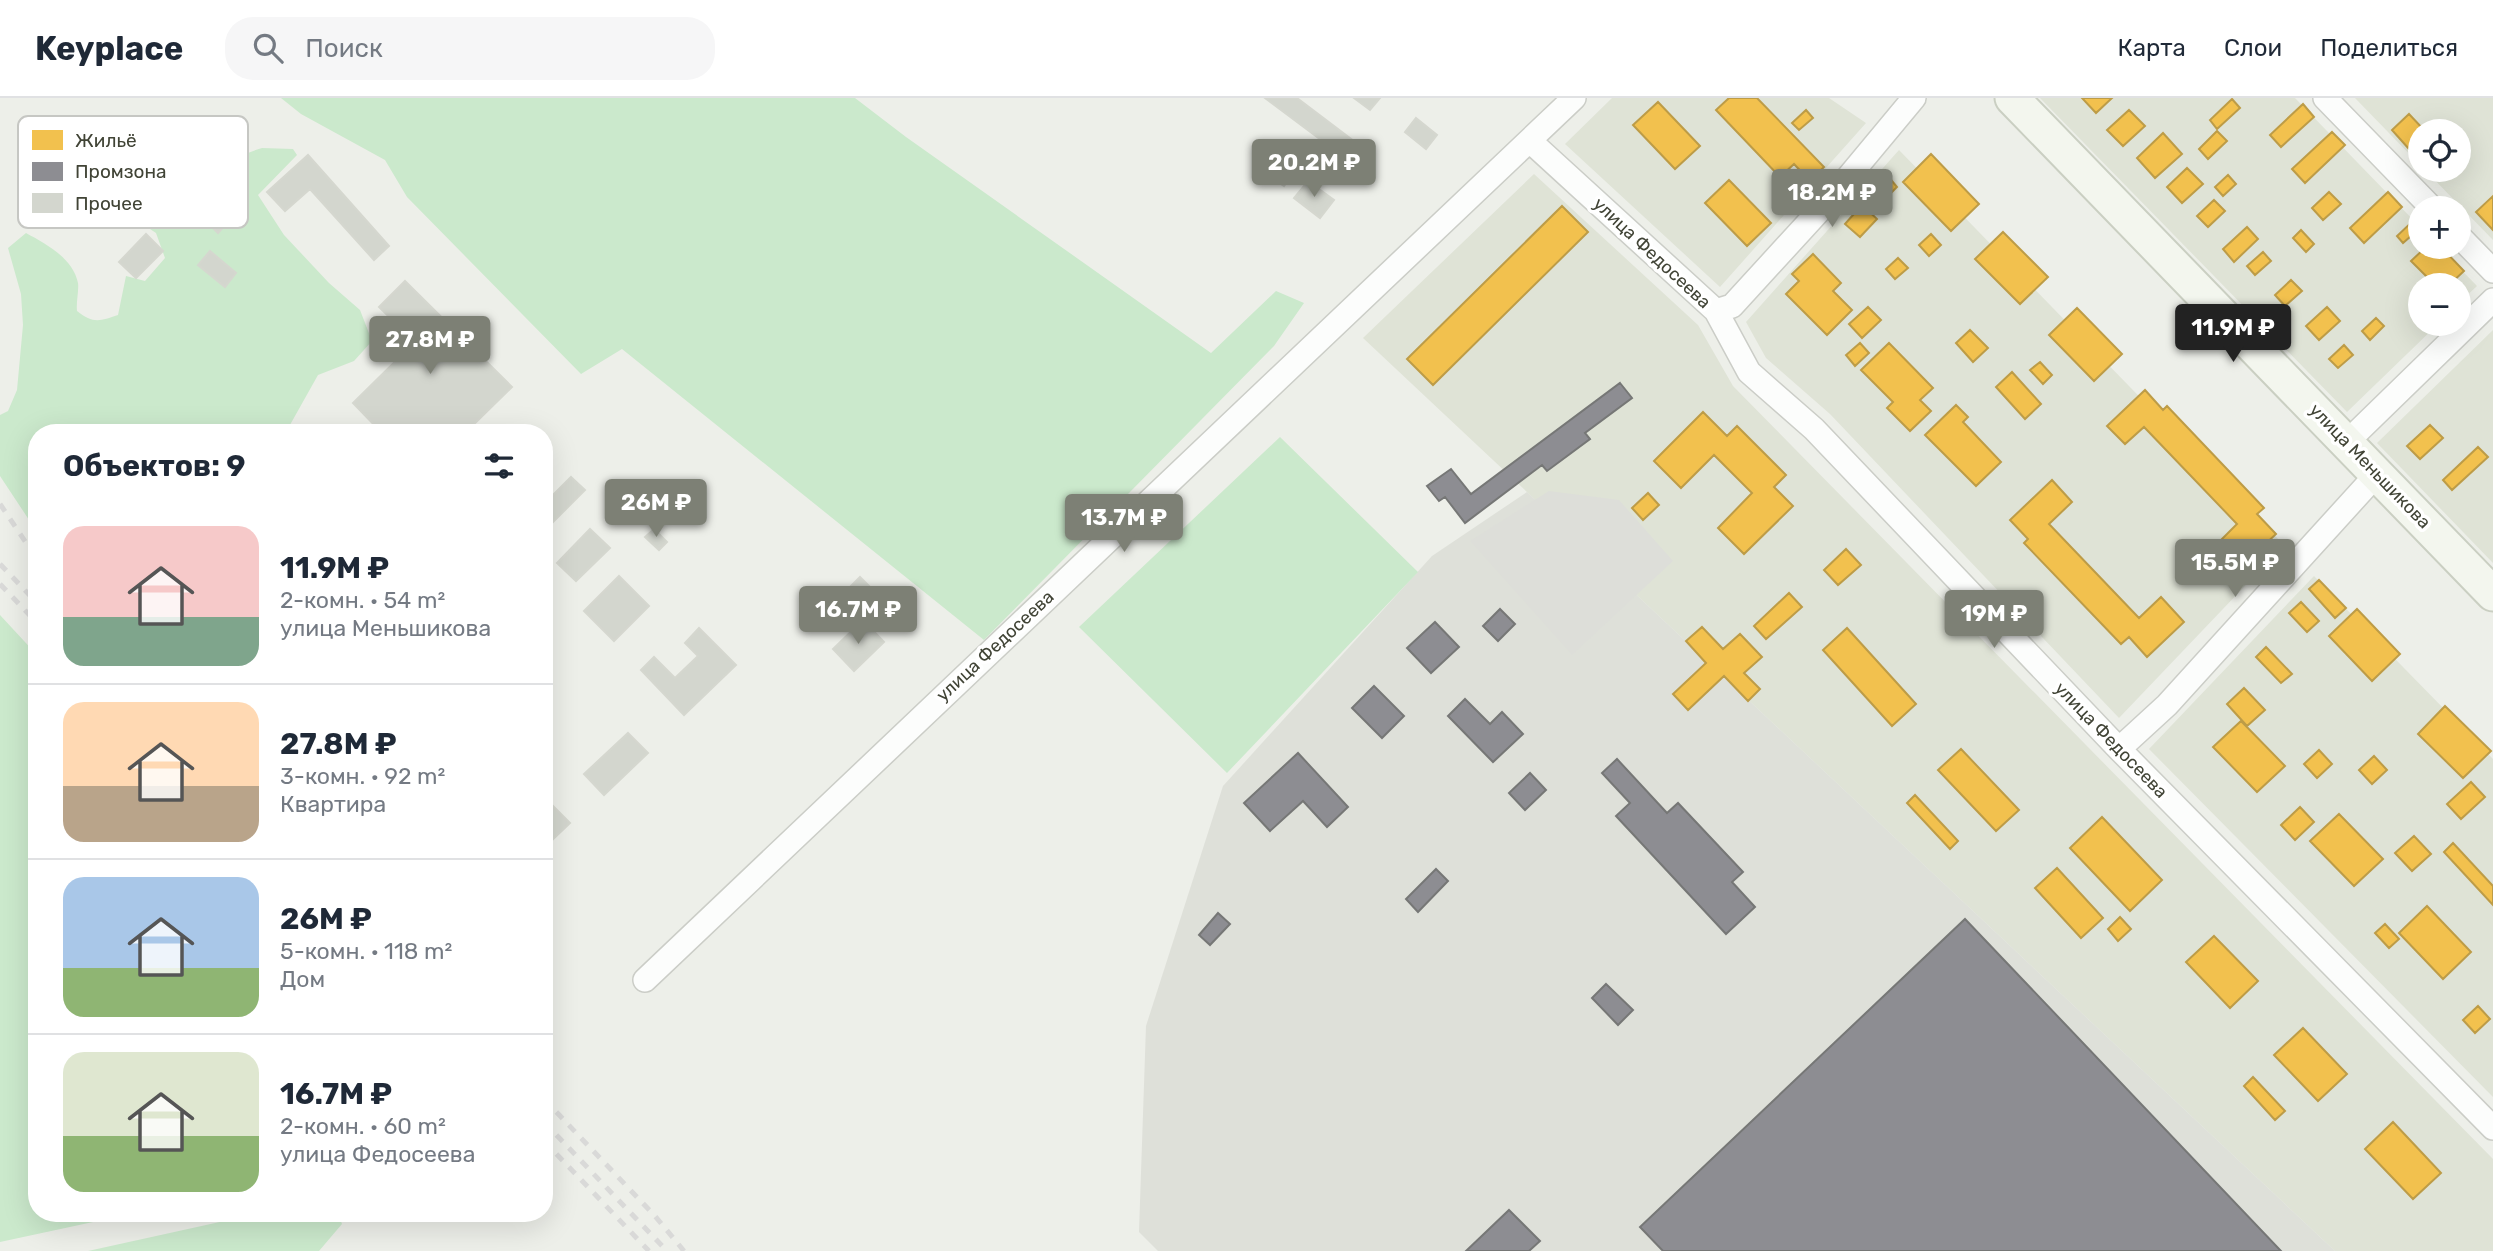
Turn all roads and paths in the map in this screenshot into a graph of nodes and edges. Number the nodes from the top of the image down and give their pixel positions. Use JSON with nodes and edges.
{"nodes":[{"id":1,"x":1574,"y":98,"type":"edge"},
{"id":2,"x":1914,"y":98,"type":"edge"},
{"id":3,"x":2012,"y":98,"type":"edge"},
{"id":4,"x":2325,"y":98,"type":"edge"},
{"id":5,"x":1530,"y":141,"type":"junction"},
{"id":6,"x":2420,"y":196,"type":"edge"},
{"id":7,"x":2471,"y":248,"type":"edge"},
{"id":8,"x":2493,"y":271,"type":"edge"},
{"id":9,"x":2493,"y":300,"type":"edge"},
{"id":10,"x":1716,"y":311,"type":"junction"},
{"id":11,"x":2347,"y":442,"type":"junction"},
{"id":12,"x":2377,"y":474,"type":"junction"},
{"id":13,"x":2493,"y":594,"type":"edge"},
{"id":14,"x":2119,"y":749,"type":"junction"},
{"id":15,"x":645,"y":979,"type":"dead end"},
{"id":16,"x":2493,"y":1128,"type":"edge"}],
"edges":[{"from":1,"to":5,"type":"street","name":"улица Федосеева"},
{"from":2,"to":10,"type":"street"},
{"from":3,"to":11,"type":"main road","name":"улица Меньшикова"},
{"from":4,"to":6,"type":"street"},
{"from":5,"to":10,"type":"street","name":"улица Федосеева"},
{"from":5,"to":15,"type":"street","name":"улица Федосеева"},
{"from":7,"to":8,"type":"street"},
{"from":9,"to":11,"type":"street"},
{"from":10,"to":14,"type":"street","name":"улица Федосеева"},
{"from":11,"to":12,"type":"main road","name":"улица Меньшикова"},
{"from":12,"to":13,"type":"main road","name":"улица Меньшикова"},
{"from":12,"to":14,"type":"street"},
{"from":14,"to":16,"type":"street","name":"улица Федосеева"}]}
